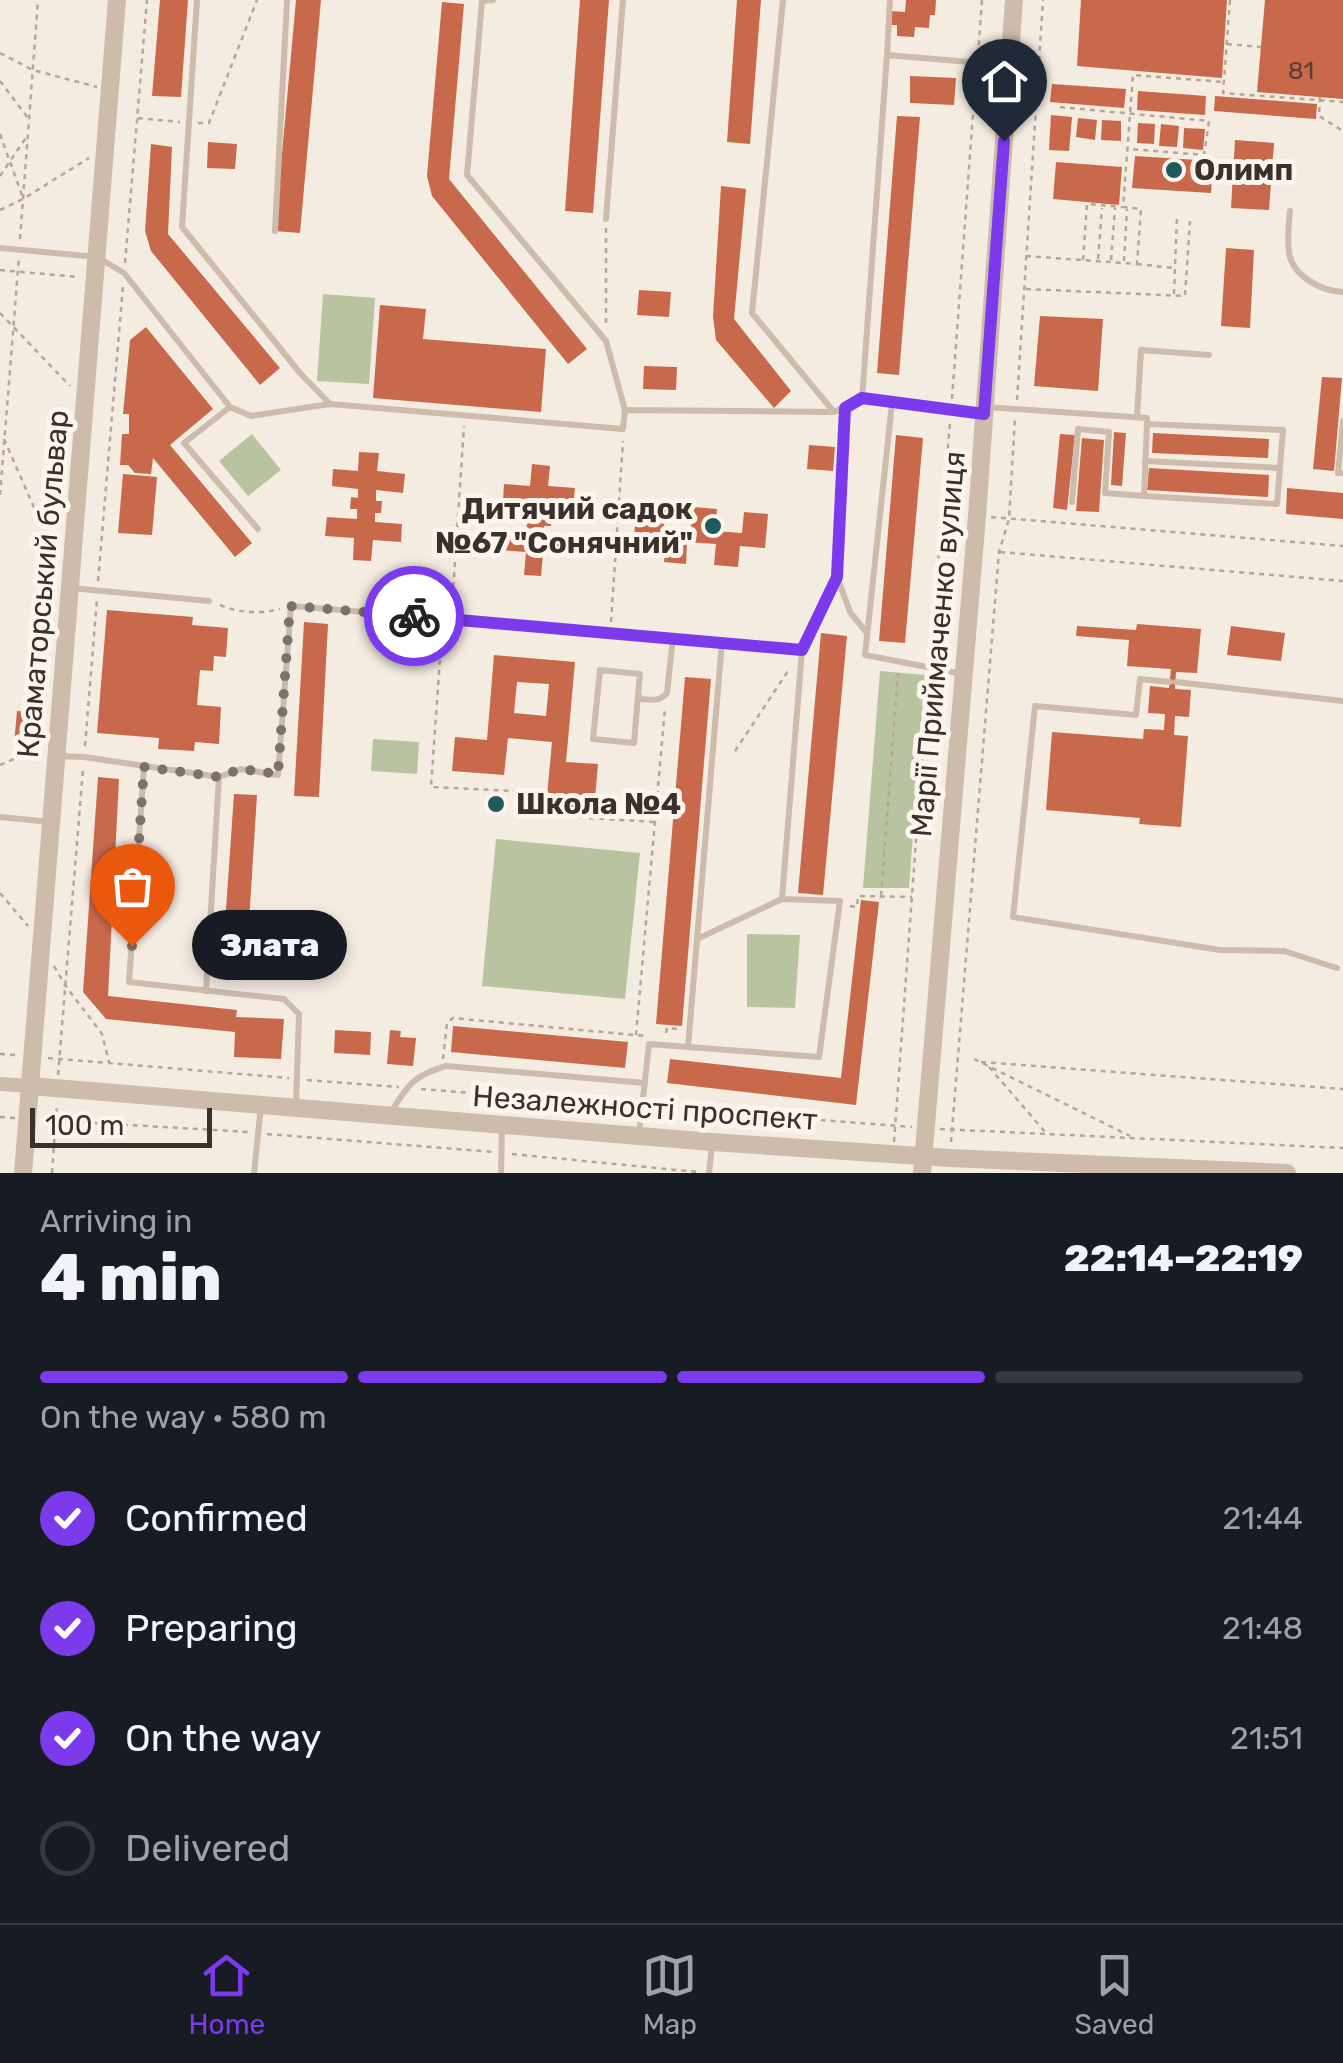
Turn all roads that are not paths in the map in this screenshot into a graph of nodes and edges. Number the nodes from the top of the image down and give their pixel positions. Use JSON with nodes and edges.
{"nodes":[{"id":1,"x":117,"y":0,"type":"edge"},
{"id":2,"x":197,"y":0,"type":"edge"},
{"id":3,"x":287,"y":0,"type":"edge"},
{"id":4,"x":493,"y":0,"type":"edge"},
{"id":5,"x":623,"y":0,"type":"edge"},
{"id":6,"x":783,"y":0,"type":"edge"},
{"id":7,"x":890,"y":0,"type":"edge"},
{"id":8,"x":1014,"y":0,"type":"edge"},
{"id":9,"x":886,"y":55,"type":"junction"},
{"id":10,"x":1009,"y":65,"type":"junction"},
{"id":11,"x":1290,"y":211,"type":"dead end"},
{"id":12,"x":606,"y":219,"type":"road end"},
{"id":13,"x":276,"y":231,"type":"dead end"},
{"id":14,"x":0,"y":248,"type":"edge"},
{"id":15,"x":96,"y":257,"type":"junction"},
{"id":16,"x":1343,"y":292,"type":"edge"},
{"id":17,"x":1209,"y":355,"type":"dead end"},
{"id":18,"x":862,"y":398,"type":"junction"},
{"id":19,"x":892,"y":403,"type":"junction"},
{"id":20,"x":330,"y":404,"type":"junction"},
{"id":21,"x":230,"y":407,"type":"junction"},
{"id":22,"x":845,"y":408,"type":"junction"},
{"id":23,"x":625,"y":410,"type":"junction"},
{"id":24,"x":985,"y":410,"type":"junction"},
{"id":25,"x":834,"y":412,"type":"junction"},
{"id":26,"x":1137,"y":417,"type":"junction"},
{"id":27,"x":1343,"y":421,"type":"edge"},
{"id":28,"x":1147,"y":424,"type":"junction"},
{"id":29,"x":1145,"y":461,"type":"junction"},
{"id":30,"x":1280,"y":468,"type":"junction"},
{"id":31,"x":1343,"y":473,"type":"edge"},
{"id":32,"x":1144,"y":496,"type":"junction"},
{"id":33,"x":1072,"y":502,"type":"dead end"},
{"id":34,"x":258,"y":529,"type":"dead end"},
{"id":35,"x":837,"y":577,"type":"junction"},
{"id":36,"x":70,"y":588,"type":"junction"},
{"id":37,"x":209,"y":601,"type":"road end"},
{"id":38,"x":868,"y":634,"type":"junction"},
{"id":39,"x":672,"y":638,"type":"junction"},
{"id":40,"x":722,"y":642,"type":"junction"},
{"id":41,"x":802,"y":650,"type":"junction"},
{"id":42,"x":964,"y":674,"type":"junction"},
{"id":43,"x":639,"y":699,"type":"junction"},
{"id":44,"x":1343,"y":700,"type":"edge"},
{"id":45,"x":57,"y":756,"type":"junction"},
{"id":46,"x":144,"y":767,"type":"junction"},
{"id":47,"x":219,"y":777,"type":"junction"},
{"id":48,"x":0,"y":817,"type":"edge"},
{"id":49,"x":51,"y":822,"type":"junction"},
{"id":50,"x":782,"y":899,"type":"junction"},
{"id":51,"x":697,"y":939,"type":"junction"},
{"id":52,"x":1337,"y":968,"type":"dead end"},
{"id":53,"x":206,"y":990,"type":"junction"},
{"id":54,"x":688,"y":1047,"type":"junction"},
{"id":55,"x":0,"y":1084,"type":"edge"},
{"id":56,"x":645,"y":1084,"type":"junction"},
{"id":57,"x":30,"y":1086,"type":"junction"},
{"id":58,"x":261,"y":1104,"type":"junction"},
{"id":59,"x":296,"y":1107,"type":"junction"},
{"id":60,"x":390,"y":1115,"type":"junction"},
{"id":61,"x":502,"y":1124,"type":"junction"},
{"id":62,"x":639,"y":1136,"type":"junction"},
{"id":63,"x":712,"y":1142,"type":"junction"},
{"id":64,"x":922,"y":1164,"type":"edge"},
{"id":65,"x":23,"y":1173,"type":"edge"},
{"id":66,"x":254,"y":1173,"type":"edge"},
{"id":67,"x":501,"y":1173,"type":"edge"},
{"id":68,"x":709,"y":1173,"type":"edge"},
{"id":69,"x":1287,"y":1173,"type":"edge"}],
"edges":[{"from":1,"to":15,"type":"street","name":"Краматорський бульвар"},
{"from":2,"to":20,"type":"lane"},
{"from":3,"to":13,"type":"lane"},
{"from":4,"to":23,"type":"lane"},
{"from":5,"to":12,"type":"lane"},
{"from":6,"to":25,"type":"lane"},
{"from":7,"to":9,"type":"lane"},
{"from":8,"to":10,"type":"street","name":"Марії Приймаченко вулиця"},
{"from":9,"to":10,"type":"lane"},
{"from":9,"to":18,"type":"lane"},
{"from":10,"to":24,"type":"street","name":"Марії Приймаченко вулиця"},
{"from":11,"to":16,"type":"lane"},
{"from":14,"to":15,"type":"lane"},
{"from":15,"to":21,"type":"lane"},
{"from":15,"to":36,"type":"street","name":"Краматорський бульвар"},
{"from":17,"to":26,"type":"lane"},
{"from":18,"to":19,"type":"lane"},
{"from":18,"to":22,"type":"lane"},
{"from":19,"to":24,"type":"lane"},
{"from":19,"to":38,"type":"lane"},
{"from":20,"to":21,"type":"lane"},
{"from":20,"to":23,"type":"lane"},
{"from":21,"to":34,"type":"lane"},
{"from":22,"to":25,"type":"lane"},
{"from":22,"to":35,"type":"lane"},
{"from":23,"to":25,"type":"lane"},
{"from":24,"to":26,"type":"lane"},
{"from":24,"to":42,"type":"street","name":"Марії Приймаченко вулиця"},
{"from":26,"to":28,"type":"lane"},
{"from":27,"to":31,"type":"lane"},
{"from":28,"to":29,"type":"lane"},
{"from":28,"to":30,"type":"lane"},
{"from":29,"to":30,"type":"lane"},
{"from":29,"to":32,"type":"lane"},
{"from":30,"to":32,"type":"lane"},
{"from":32,"to":33,"type":"lane"},
{"from":35,"to":38,"type":"lane"},
{"from":35,"to":41,"type":"lane"},
{"from":36,"to":37,"type":"lane"},
{"from":36,"to":45,"type":"street","name":"Краматорський бульвар"},
{"from":38,"to":42,"type":"lane"},
{"from":39,"to":40,"type":"lane"},
{"from":39,"to":43,"type":"lane"},
{"from":39,"to":47,"type":"lane"},
{"from":40,"to":41,"type":"lane"},
{"from":40,"to":51,"type":"lane"},
{"from":41,"to":50,"type":"lane"},
{"from":42,"to":64,"type":"street","name":"Марії Приймаченко вулиця"},
{"from":43,"to":43,"type":"lane"},
{"from":44,"to":52,"type":"lane"},
{"from":45,"to":46,"type":"lane"},
{"from":45,"to":49,"type":"street","name":"Краматорський бульвар"},
{"from":46,"to":47,"type":"lane"},
{"from":46,"to":53,"type":"lane"},
{"from":47,"to":53,"type":"lane"},
{"from":48,"to":49,"type":"lane"},
{"from":49,"to":57,"type":"street","name":"Краматорський бульвар"},
{"from":50,"to":51,"type":"lane"},
{"from":50,"to":54,"type":"lane"},
{"from":51,"to":54,"type":"lane"},
{"from":53,"to":59,"type":"lane"},
{"from":54,"to":56,"type":"lane"},
{"from":55,"to":57,"type":"street","name":"Незалежності проспект"},
{"from":56,"to":60,"type":"lane"},
{"from":56,"to":62,"type":"lane"},
{"from":57,"to":58,"type":"street","name":"Незалежності проспект"},
{"from":57,"to":65,"type":"street","name":"Краматорський бульвар"},
{"from":58,"to":59,"type":"street","name":"Незалежності проспект"},
{"from":58,"to":66,"type":"lane"},
{"from":59,"to":60,"type":"street","name":"Незалежності проспект"},
{"from":60,"to":61,"type":"street","name":"Незалежності проспект"},
{"from":61,"to":62,"type":"street","name":"Незалежності проспект"},
{"from":61,"to":67,"type":"lane"},
{"from":62,"to":63,"type":"street","name":"Незалежності проспект"},
{"from":63,"to":64,"type":"street","name":"Незалежності проспект"},
{"from":63,"to":68,"type":"lane"},
{"from":64,"to":69,"type":"street","name":"Незалежності проспект"}]}
